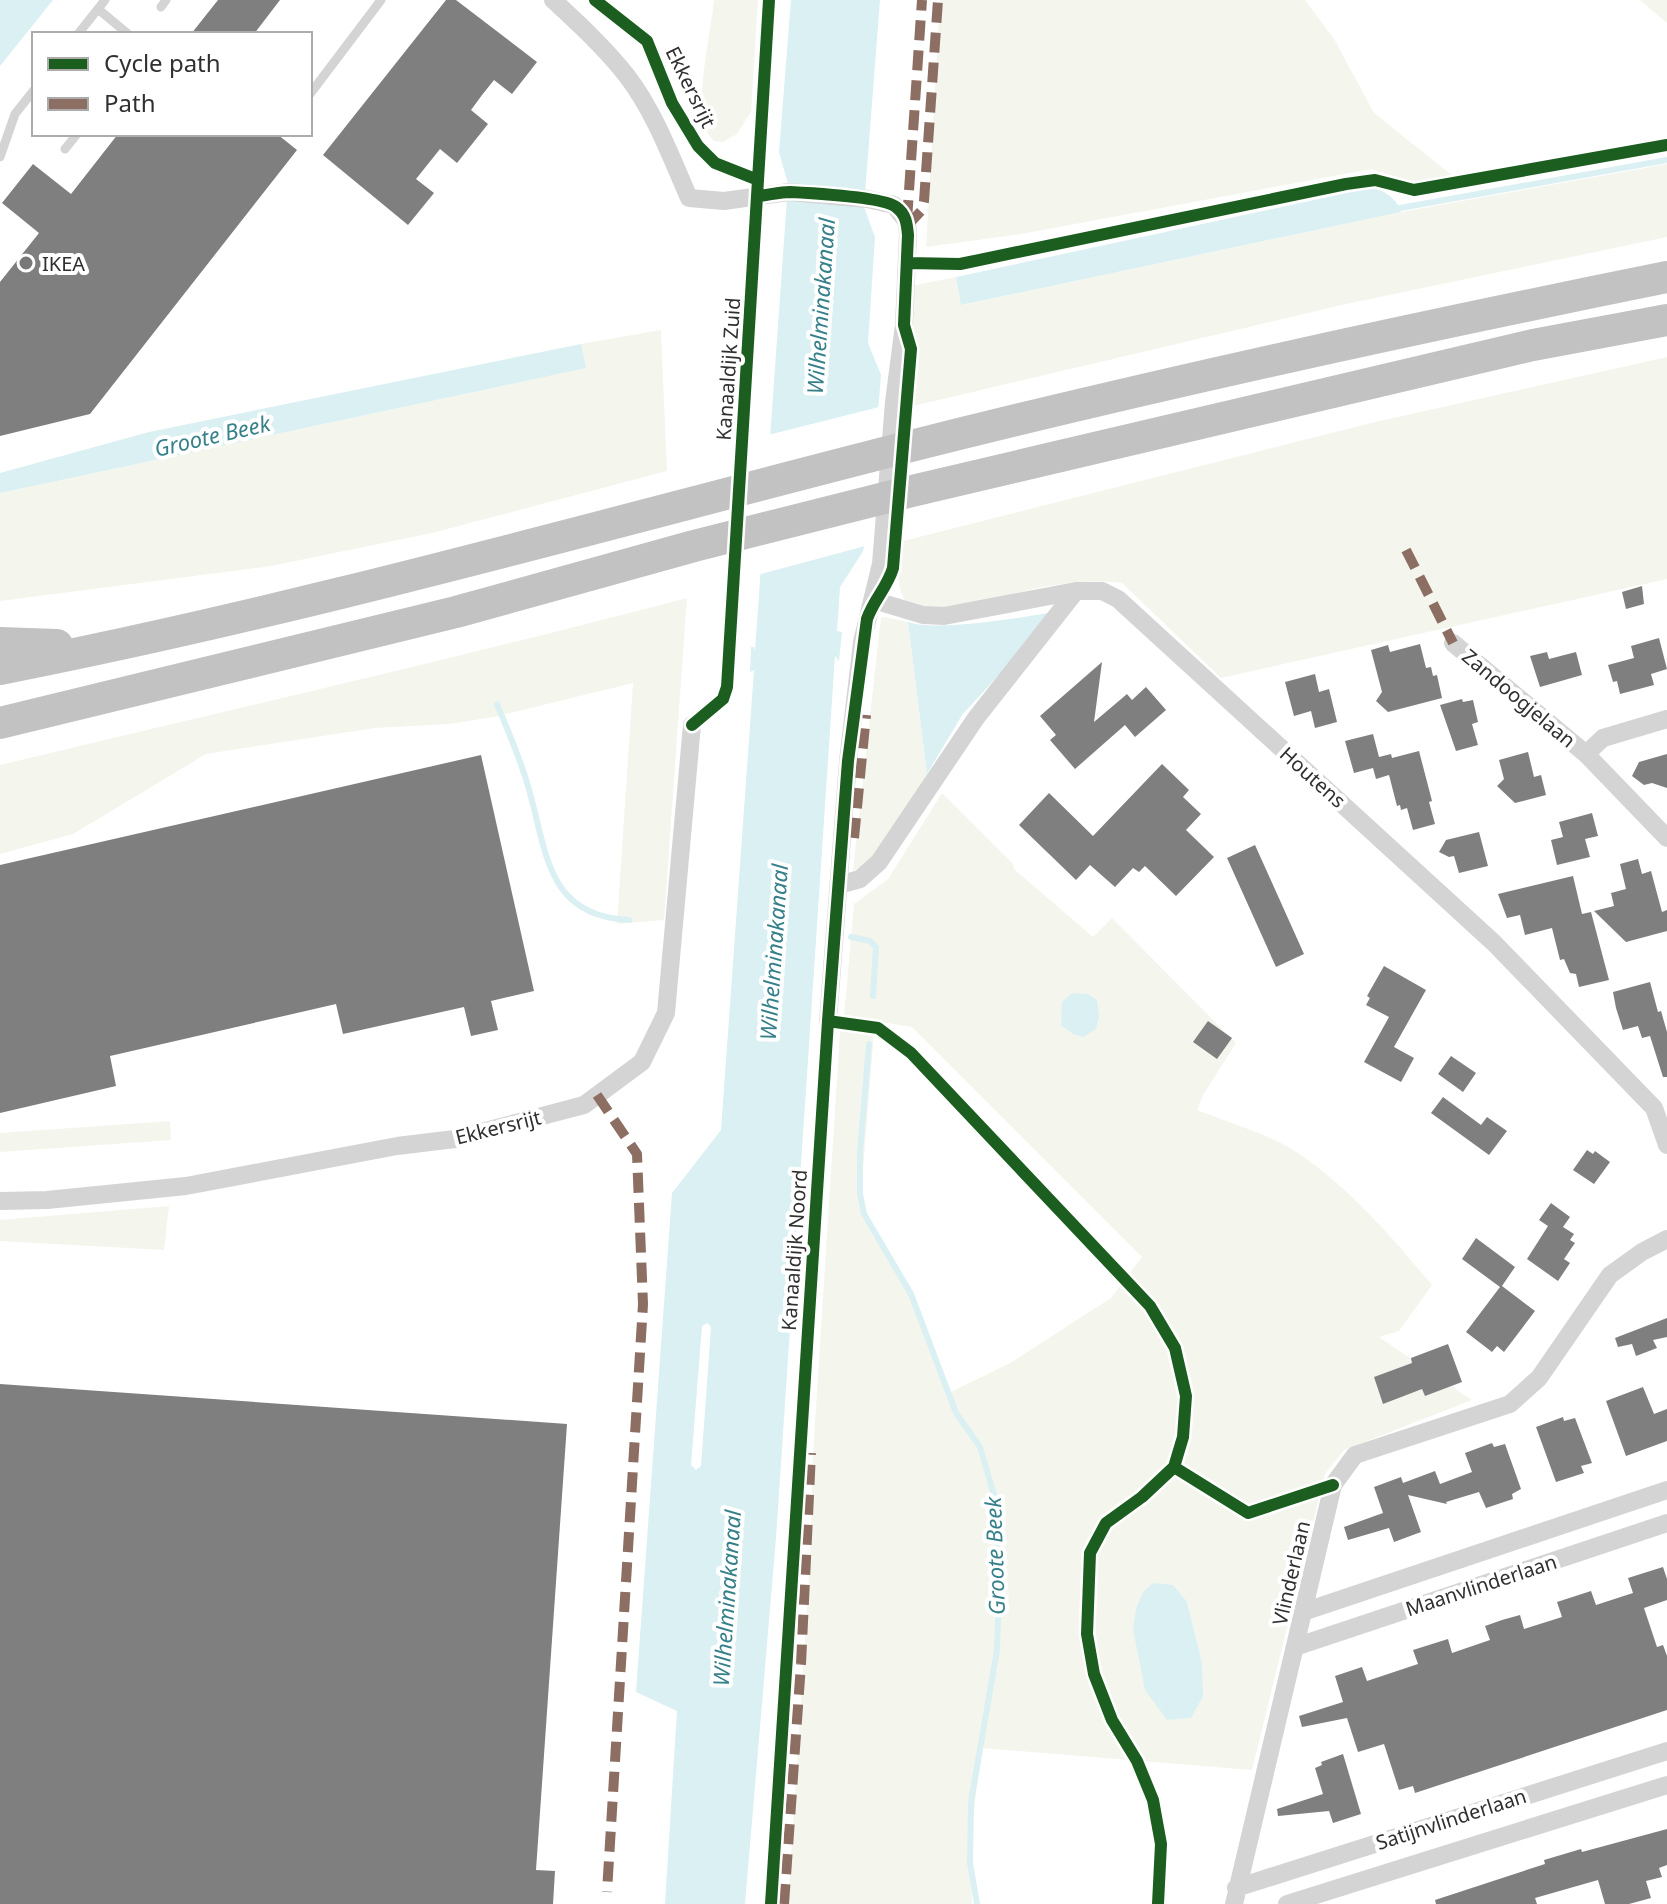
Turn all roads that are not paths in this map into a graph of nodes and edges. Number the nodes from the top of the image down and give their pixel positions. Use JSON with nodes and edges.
{"nodes":[{"id":1,"x":105,"y":0,"type":"edge"},
{"id":2,"x":381,"y":0,"type":"edge"},
{"id":3,"x":553,"y":0,"type":"edge"},
{"id":4,"x":98,"y":9,"type":"junction"},
{"id":5,"x":80,"y":32,"type":"edge"},
{"id":6,"x":126,"y":32,"type":"edge"},
{"id":7,"x":312,"y":91,"type":"edge"},
{"id":8,"x":32,"y":93,"type":"edge"},
{"id":9,"x":75,"y":136,"type":"edge"},
{"id":10,"x":65,"y":149,"type":"dead end"},
{"id":11,"x":0,"y":157,"type":"edge"},
{"id":12,"x":1667,"y":277,"type":"edge"},
{"id":13,"x":1667,"y":320,"type":"edge"},
{"id":14,"x":1076,"y":591,"type":"junction"},
{"id":15,"x":873,"y":600,"type":"junction"},
{"id":16,"x":0,"y":643,"type":"edge"},
{"id":17,"x":1453,"y":643,"type":"dead end"},
{"id":18,"x":116,"y":647,"type":"junction"},
{"id":19,"x":0,"y":669,"type":"edge"},
{"id":20,"x":1667,"y":719,"type":"edge"},
{"id":21,"x":0,"y":723,"type":"edge"},
{"id":22,"x":692,"y":725,"type":"dead end"},
{"id":23,"x":1586,"y":754,"type":"junction"},
{"id":24,"x":1667,"y":838,"type":"edge"},
{"id":25,"x":839,"y":885,"type":"junction"},
{"id":26,"x":828,"y":1021,"type":"dead end"},
{"id":27,"x":1667,"y":1145,"type":"edge"},
{"id":28,"x":0,"y":1201,"type":"edge"},
{"id":29,"x":1667,"y":1239,"type":"edge"},
{"id":30,"x":1667,"y":1490,"type":"edge"},
{"id":31,"x":1667,"y":1523,"type":"edge"},
{"id":32,"x":1303,"y":1612,"type":"junction"},
{"id":33,"x":1295,"y":1647,"type":"junction"},
{"id":34,"x":1667,"y":1751,"type":"edge"},
{"id":35,"x":1667,"y":1785,"type":"edge"},
{"id":36,"x":1235,"y":1896,"type":"edge"},
{"id":37,"x":1287,"y":1904,"type":"edge"}],
"edges":[{"from":1,"to":4,"type":"lane"},
{"from":2,"to":7,"type":"lane"},
{"from":3,"to":15,"type":"street"},
{"from":4,"to":5,"type":"lane"},
{"from":4,"to":6,"type":"lane"},
{"from":8,"to":11,"type":"lane"},
{"from":9,"to":10,"type":"lane"},
{"from":12,"to":18,"type":"highway"},
{"from":13,"to":21,"type":"highway"},
{"from":14,"to":15,"type":"street","name":"Houtens"},
{"from":14,"to":25,"type":"street"},
{"from":14,"to":27,"type":"street","name":"Houtens"},
{"from":15,"to":25,"type":"street"},
{"from":16,"to":18,"type":"highway"},
{"from":17,"to":23,"type":"street","name":"Zandoogjelaan"},
{"from":18,"to":19,"type":"highway"},
{"from":20,"to":23,"type":"street","name":"Zandoogjelaan"},
{"from":22,"to":28,"type":"street","name":"Ekkersrijt"},
{"from":23,"to":24,"type":"street","name":"Zandoogjelaan"},
{"from":25,"to":26,"type":"street"},
{"from":29,"to":32,"type":"street","name":"Vlinderlaan"},
{"from":30,"to":32,"type":"street","name":"Maanvlinderlaan"},
{"from":31,"to":33,"type":"street","name":"Maanvlinderlaan"},
{"from":32,"to":33,"type":"street","name":"Vlinderlaan"},
{"from":33,"to":36,"type":"street","name":"Vlinderlaan"},
{"from":34,"to":36,"type":"street","name":"Satijnvlinderlaan"},
{"from":35,"to":37,"type":"street","name":"Satijnvlinderlaan"}]}
